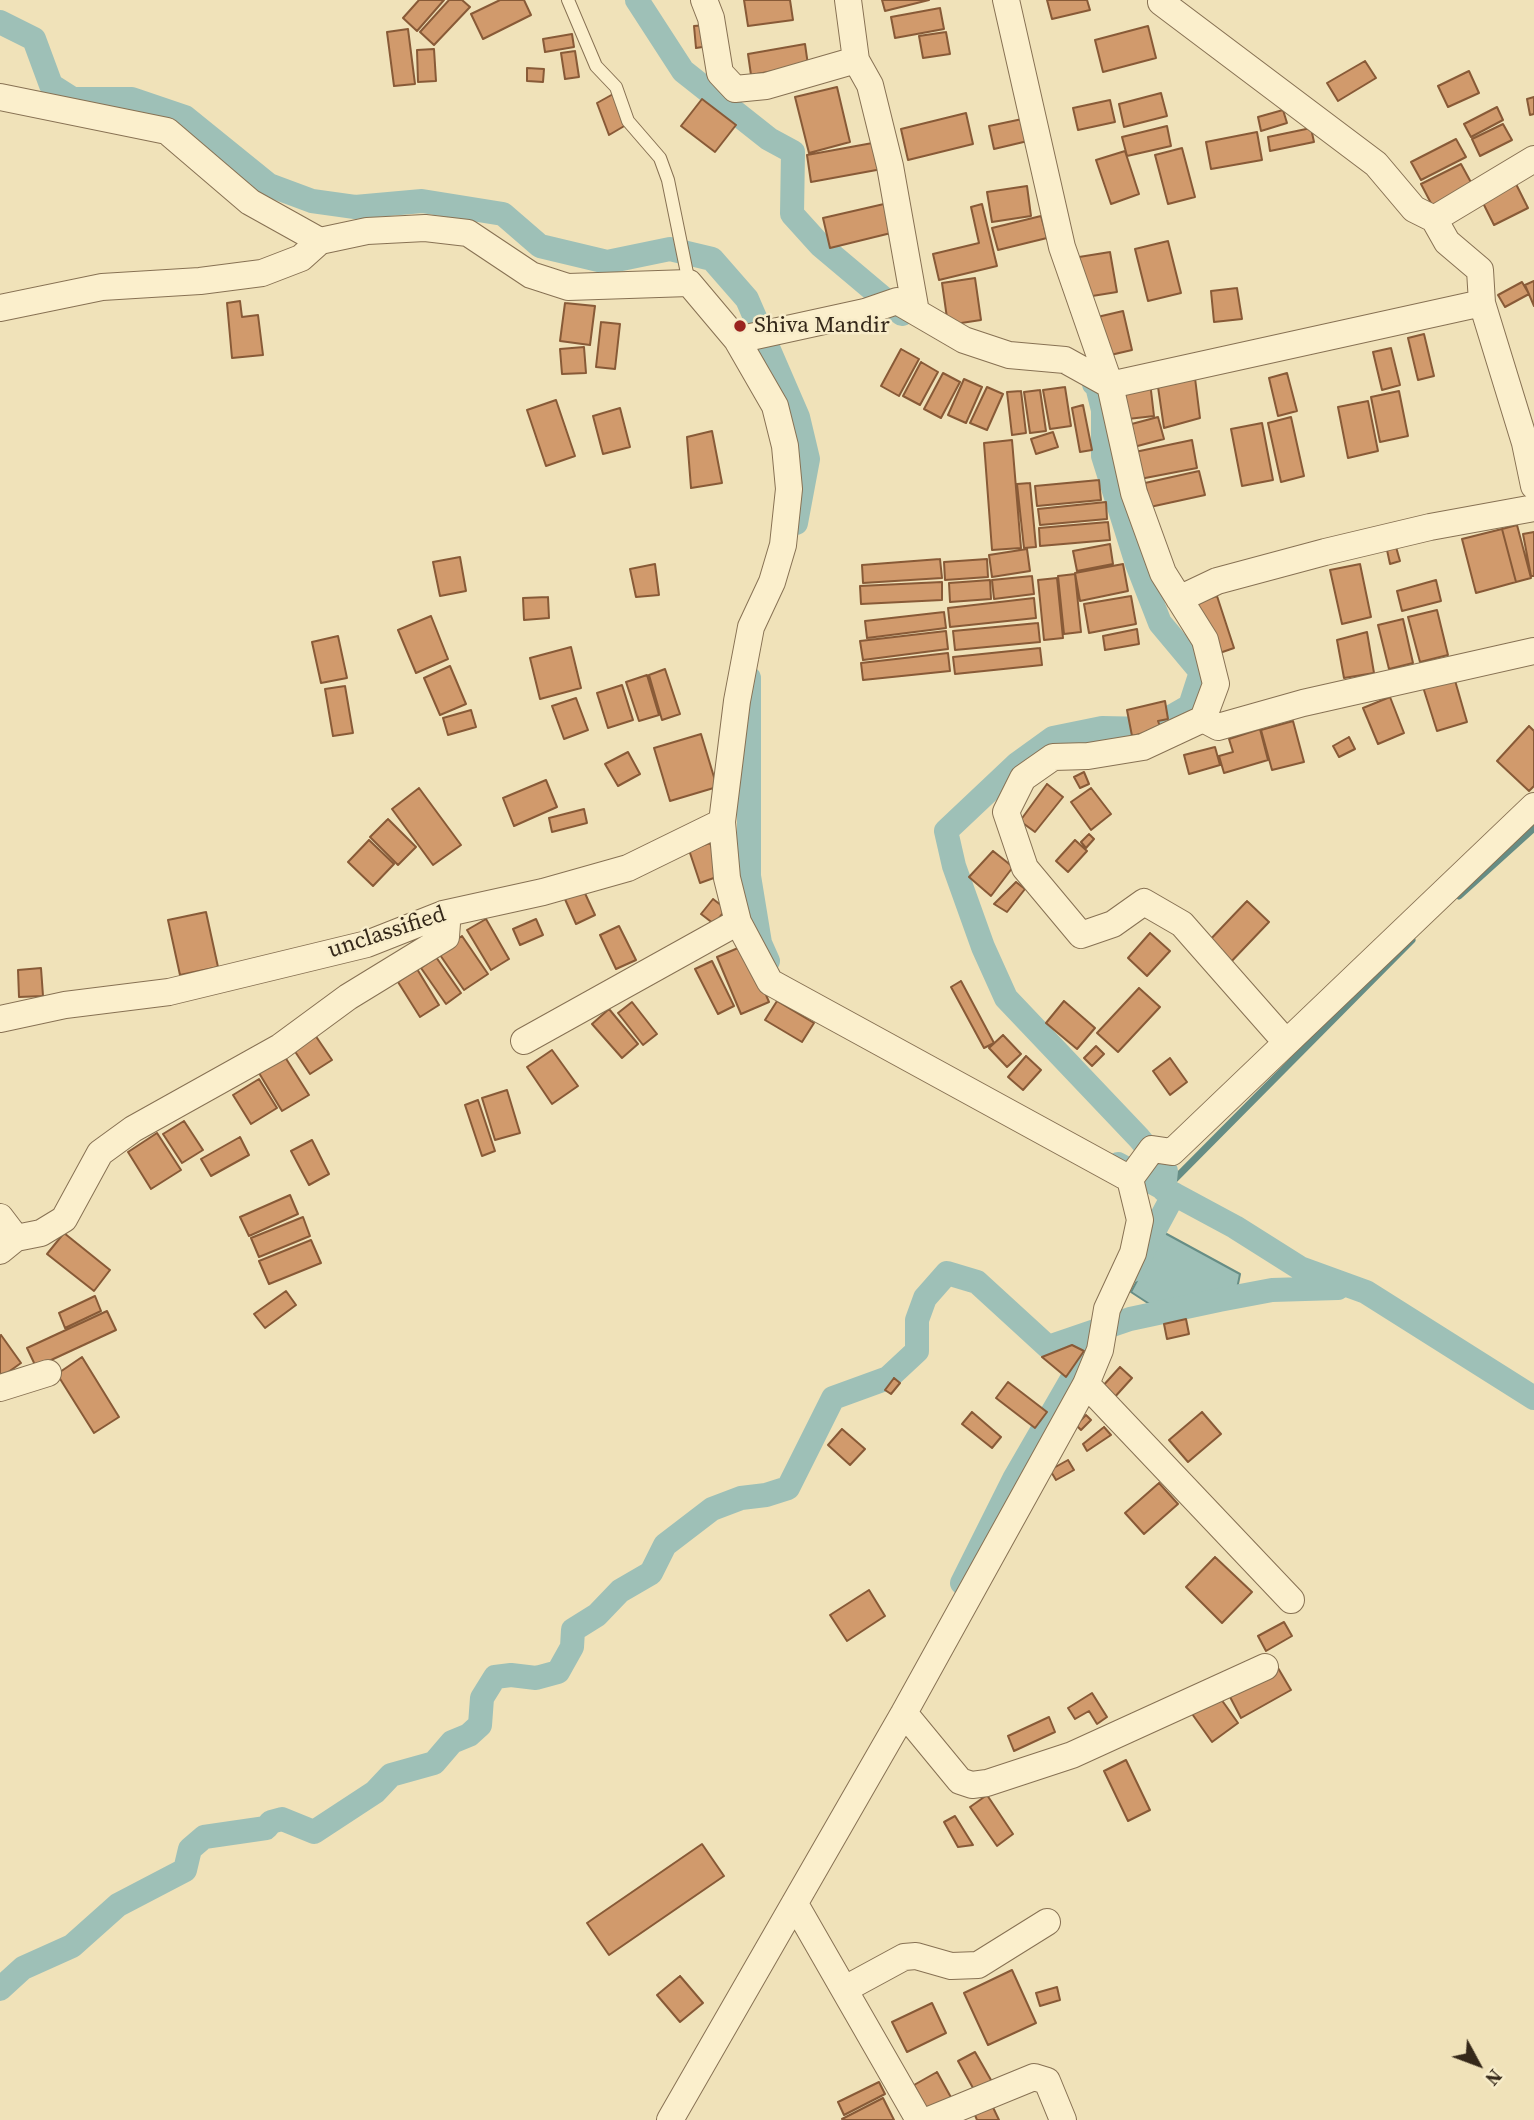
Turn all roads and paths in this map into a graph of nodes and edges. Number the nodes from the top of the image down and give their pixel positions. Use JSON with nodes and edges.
{"nodes":[{"id":1,"x":568,"y":0,"type":"edge"},
{"id":2,"x":704,"y":0,"type":"edge"},
{"id":3,"x":848,"y":0,"type":"edge"},
{"id":4,"x":1006,"y":0,"type":"edge"},
{"id":5,"x":1161,"y":2,"type":"dead end"},
{"id":6,"x":856,"y":60,"type":"junction"},
{"id":7,"x":0,"y":97,"type":"edge"},
{"id":8,"x":1534,"y":159,"type":"edge"},
{"id":9,"x":1434,"y":219,"type":"junction"},
{"id":10,"x":320,"y":241,"type":"junction"},
{"id":11,"x":689,"y":283,"type":"junction"},
{"id":12,"x":1482,"y":303,"type":"junction"},
{"id":13,"x":906,"y":307,"type":"junction"},
{"id":14,"x":0,"y":308,"type":"edge"},
{"id":15,"x":742,"y":338,"type":"junction"},
{"id":16,"x":1110,"y":385,"type":"junction"},
{"id":17,"x":1534,"y":486,"type":"edge"},
{"id":18,"x":1534,"y":508,"type":"edge"},
{"id":19,"x":1179,"y":599,"type":"junction"},
{"id":20,"x":1534,"y":652,"type":"edge"},
{"id":21,"x":1203,"y":719,"type":"junction"},
{"id":22,"x":1534,"y":806,"type":"edge"},
{"id":23,"x":722,"y":822,"type":"junction"},
{"id":24,"x":443,"y":914,"type":"junction"},
{"id":25,"x":738,"y":922,"type":"junction"},
{"id":26,"x":0,"y":1019,"type":"edge"},
{"id":27,"x":524,"y":1041,"type":"dead end"},
{"id":28,"x":1285,"y":1041,"type":"junction"},
{"id":29,"x":1130,"y":1179,"type":"junction"},
{"id":30,"x":5,"y":1235,"type":"edge"},
{"id":31,"x":48,"y":1373,"type":"dead end"},
{"id":32,"x":1086,"y":1384,"type":"junction"},
{"id":33,"x":0,"y":1388,"type":"edge"},
{"id":34,"x":1292,"y":1600,"type":"dead end"},
{"id":35,"x":1265,"y":1667,"type":"dead end"},
{"id":36,"x":904,"y":1713,"type":"junction"},
{"id":37,"x":795,"y":1904,"type":"junction"},
{"id":38,"x":1047,"y":1922,"type":"dead end"},
{"id":39,"x":845,"y":1989,"type":"junction"},
{"id":40,"x":670,"y":2120,"type":"edge"},
{"id":41,"x":919,"y":2120,"type":"edge"},
{"id":42,"x":929,"y":2120,"type":"edge"},
{"id":43,"x":1063,"y":2120,"type":"edge"}],
"edges":[{"from":1,"to":11,"type":"lane"},
{"from":2,"to":6,"type":"street"},
{"from":3,"to":6,"type":"street"},
{"from":4,"to":16,"type":"street"},
{"from":5,"to":9,"type":"street"},
{"from":6,"to":13,"type":"street"},
{"from":7,"to":10,"type":"street"},
{"from":8,"to":9,"type":"street"},
{"from":9,"to":12,"type":"street"},
{"from":10,"to":11,"type":"street"},
{"from":10,"to":14,"type":"street"},
{"from":11,"to":15,"type":"street"},
{"from":12,"to":16,"type":"street"},
{"from":12,"to":17,"type":"street"},
{"from":13,"to":15,"type":"street"},
{"from":13,"to":16,"type":"street"},
{"from":15,"to":23,"type":"street"},
{"from":16,"to":19,"type":"street"},
{"from":18,"to":19,"type":"street"},
{"from":19,"to":21,"type":"street"},
{"from":20,"to":21,"type":"street"},
{"from":21,"to":28,"type":"street"},
{"from":22,"to":28,"type":"street"},
{"from":23,"to":24,"type":"street","name":"unclassified"},
{"from":23,"to":25,"type":"street"},
{"from":24,"to":26,"type":"street","name":"unclassified"},
{"from":24,"to":30,"type":"street"},
{"from":25,"to":27,"type":"street"},
{"from":25,"to":29,"type":"street"},
{"from":28,"to":29,"type":"street"},
{"from":29,"to":32,"type":"street"},
{"from":31,"to":33,"type":"street"},
{"from":32,"to":34,"type":"street"},
{"from":32,"to":36,"type":"street"},
{"from":35,"to":36,"type":"street"},
{"from":36,"to":37,"type":"street"},
{"from":37,"to":39,"type":"street"},
{"from":37,"to":40,"type":"street"},
{"from":38,"to":39,"type":"street"},
{"from":39,"to":41,"type":"street"},
{"from":42,"to":43,"type":"street"}]}
